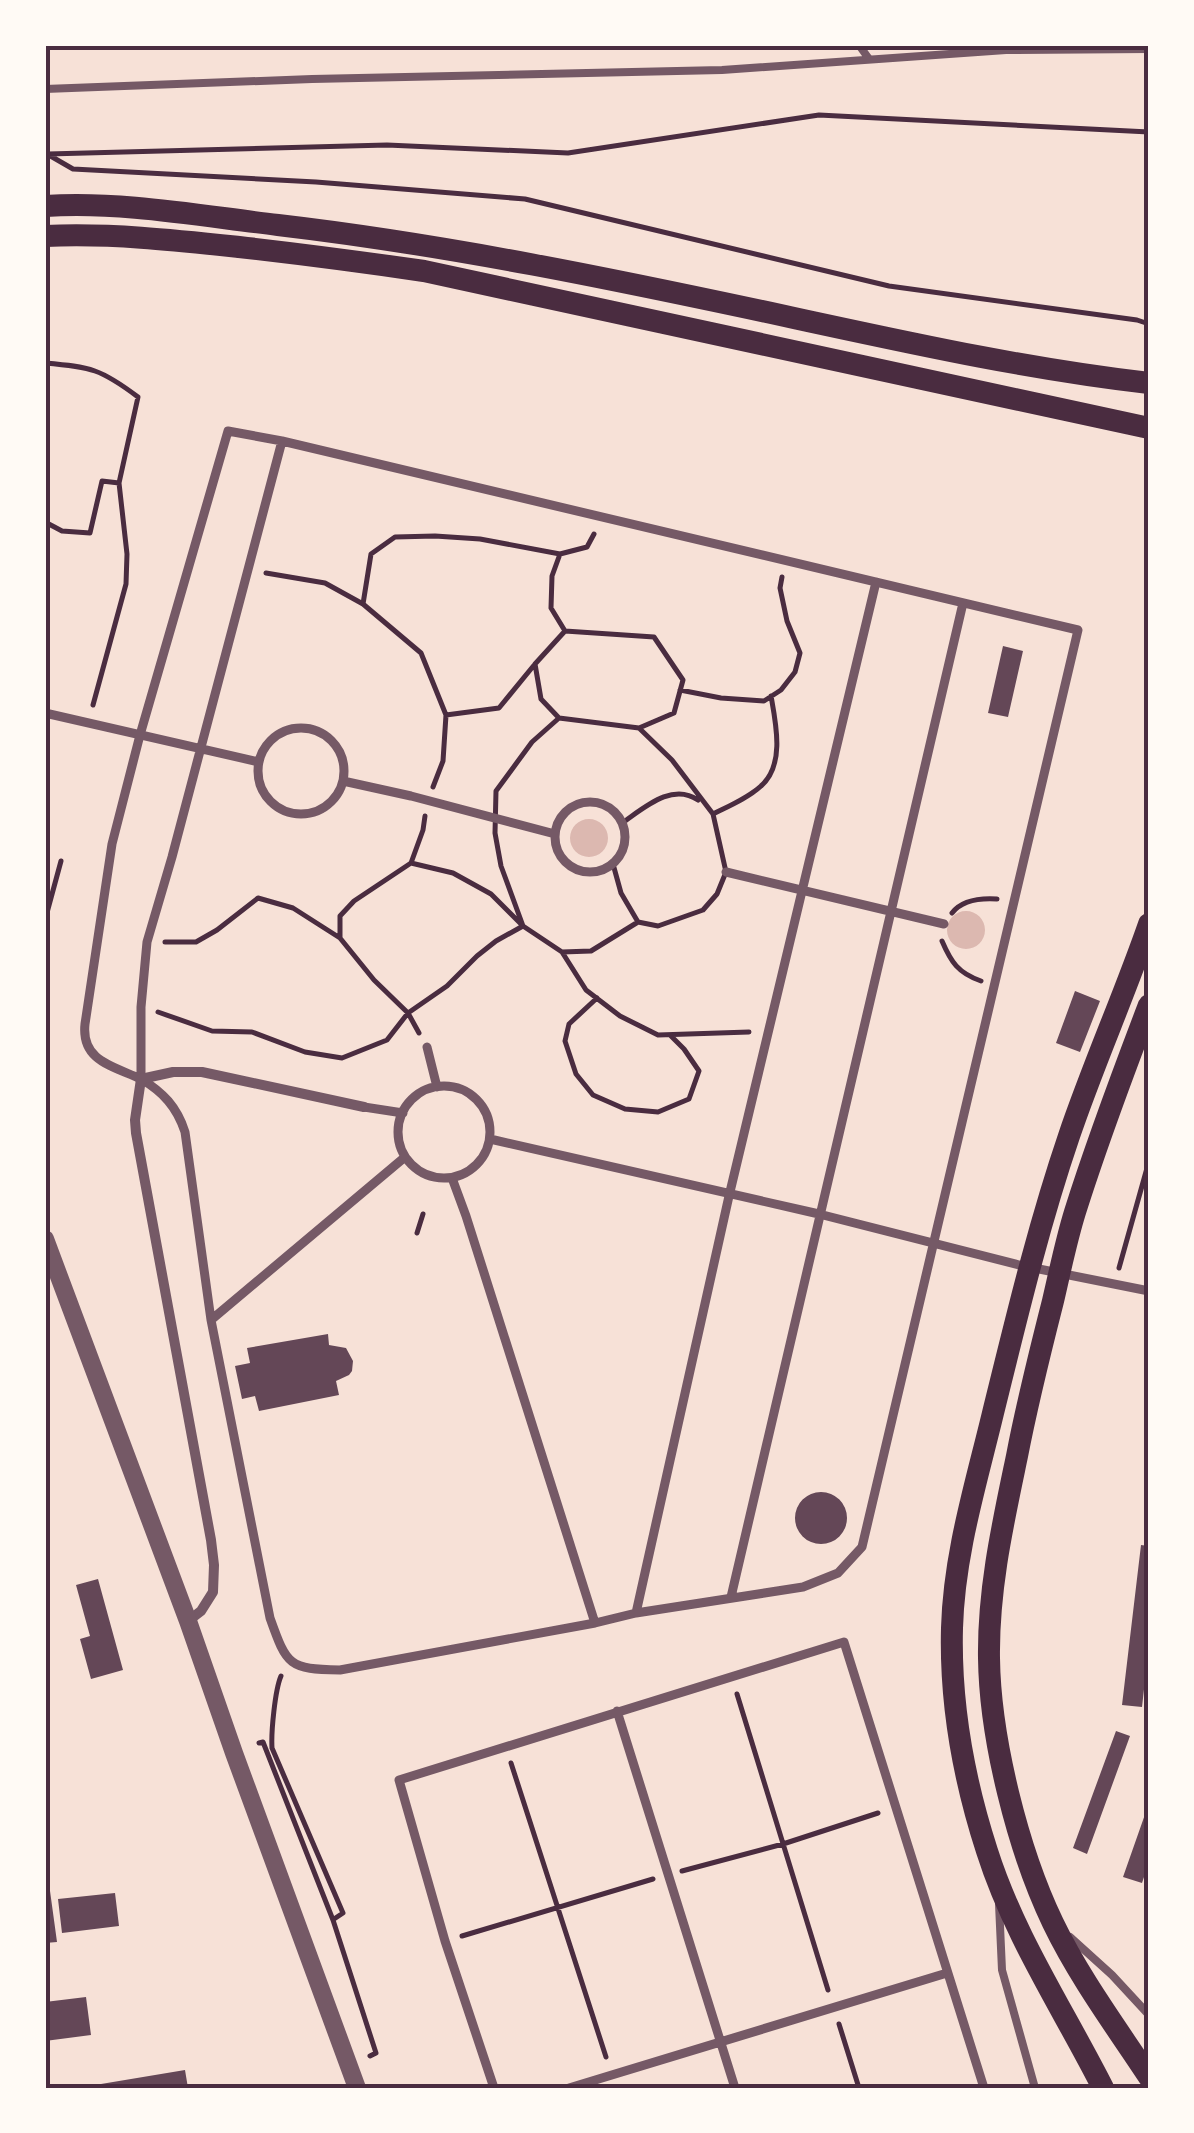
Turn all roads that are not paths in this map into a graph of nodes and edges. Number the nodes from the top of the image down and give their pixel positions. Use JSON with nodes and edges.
{"nodes":[{"id":1,"x":859,"y":45,"type":"edge"},
{"id":2,"x":1149,"y":48,"type":"edge"},
{"id":3,"x":869,"y":60,"type":"junction"},
{"id":4,"x":45,"y":89,"type":"edge"},
{"id":5,"x":45,"y":206,"type":"edge"},
{"id":6,"x":45,"y":236,"type":"edge"},
{"id":7,"x":1149,"y":384,"type":"edge"},
{"id":8,"x":1149,"y":428,"type":"edge"},
{"id":9,"x":282,"y":441,"type":"junction"},
{"id":10,"x":876,"y":582,"type":"junction"},
{"id":11,"x":962,"y":603,"type":"junction"},
{"id":12,"x":45,"y":713,"type":"edge"},
{"id":13,"x":140,"y":735,"type":"junction"},
{"id":14,"x":200,"y":748,"type":"junction"},
{"id":15,"x":259,"y":762,"type":"junction"},
{"id":16,"x":343,"y":781,"type":"junction"},
{"id":17,"x":555,"y":834,"type":"junction"},
{"id":18,"x":726,"y":872,"type":"road end"},
{"id":19,"x":803,"y":890,"type":"junction"},
{"id":20,"x":891,"y":912,"type":"junction"},
{"id":21,"x":944,"y":924,"type":"road end"},
{"id":22,"x":1149,"y":924,"type":"edge"},
{"id":23,"x":1149,"y":1005,"type":"edge"},
{"id":24,"x":427,"y":1047,"type":"dead end"},
{"id":25,"x":142,"y":1079,"type":"junction"},
{"id":26,"x":438,"y":1087,"type":"junction"},
{"id":27,"x":364,"y":1107,"type":"joint"},
{"id":28,"x":403,"y":1113,"type":"junction"},
{"id":29,"x":490,"y":1139,"type":"junction"},
{"id":30,"x":405,"y":1157,"type":"junction"},
{"id":31,"x":452,"y":1178,"type":"junction"},
{"id":32,"x":729,"y":1196,"type":"junction"},
{"id":33,"x":819,"y":1214,"type":"junction"},
{"id":34,"x":45,"y":1238,"type":"edge"},
{"id":35,"x":934,"y":1245,"type":"junction"},
{"id":36,"x":1149,"y":1291,"type":"edge"},
{"id":37,"x":211,"y":1320,"type":"junction"},
{"id":38,"x":731,"y":1597,"type":"junction"},
{"id":39,"x":636,"y":1613,"type":"junction"},
{"id":40,"x":188,"y":1621,"type":"junction"},
{"id":41,"x":594,"y":1623,"type":"junction"},
{"id":42,"x":617,"y":1712,"type":"junction"},
{"id":43,"x":998,"y":1884,"type":"junction"},
{"id":44,"x":1052,"y":1922,"type":"junction"},
{"id":45,"x":947,"y":1973,"type":"junction"},
{"id":46,"x":1149,"y":2014,"type":"edge"},
{"id":47,"x":721,"y":2043,"type":"junction"},
{"id":48,"x":1149,"y":2077,"type":"edge"},
{"id":49,"x":357,"y":2088,"type":"edge"},
{"id":50,"x":494,"y":2088,"type":"edge"},
{"id":51,"x":569,"y":2088,"type":"edge"},
{"id":52,"x":735,"y":2088,"type":"edge"},
{"id":53,"x":984,"y":2088,"type":"edge"},
{"id":54,"x":1035,"y":2088,"type":"edge"},
{"id":55,"x":1103,"y":2088,"type":"edge"}],
"edges":[{"from":1,"to":3,"type":"lane"},
{"from":2,"to":3,"type":"lane"},
{"from":3,"to":4,"type":"lane"},
{"from":5,"to":7,"type":"main road"},
{"from":6,"to":8,"type":"main road"},
{"from":9,"to":10,"type":"street"},
{"from":9,"to":13,"type":"street"},
{"from":9,"to":14,"type":"street"},
{"from":10,"to":11,"type":"street"},
{"from":10,"to":19,"type":"street"},
{"from":11,"to":20,"type":"street"},
{"from":11,"to":35,"type":"street"},
{"from":12,"to":13,"type":"street"},
{"from":13,"to":14,"type":"street"},
{"from":13,"to":25,"type":"street"},
{"from":14,"to":15,"type":"street"},
{"from":14,"to":25,"type":"street"},
{"from":15,"to":16,"type":"street"},
{"from":15,"to":16,"type":"street"},
{"from":16,"to":17,"type":"street"},
{"from":17,"to":17,"type":"street"},
{"from":18,"to":19,"type":"street"},
{"from":19,"to":20,"type":"street"},
{"from":19,"to":32,"type":"street"},
{"from":20,"to":21,"type":"street"},
{"from":20,"to":33,"type":"street"},
{"from":22,"to":43,"type":"main road"},
{"from":23,"to":44,"type":"main road"},
{"from":24,"to":26,"type":"street"},
{"from":25,"to":27,"type":"street"},
{"from":25,"to":37,"type":"street"},
{"from":25,"to":40,"type":"street"},
{"from":26,"to":28,"type":"street"},
{"from":26,"to":29,"type":"street"},
{"from":27,"to":28,"type":"street"},
{"from":28,"to":30,"type":"street"},
{"from":29,"to":31,"type":"street"},
{"from":29,"to":32,"type":"street"},
{"from":30,"to":31,"type":"street"},
{"from":30,"to":37,"type":"street"},
{"from":31,"to":41,"type":"street"},
{"from":32,"to":33,"type":"street"},
{"from":32,"to":39,"type":"street"},
{"from":33,"to":35,"type":"street"},
{"from":33,"to":38,"type":"street"},
{"from":34,"to":40,"type":"street"},
{"from":35,"to":36,"type":"street"},
{"from":35,"to":38,"type":"street"},
{"from":37,"to":41,"type":"street"},
{"from":38,"to":39,"type":"street"},
{"from":39,"to":41,"type":"street"},
{"from":40,"to":49,"type":"street"},
{"from":42,"to":45,"type":"street"},
{"from":42,"to":47,"type":"street"},
{"from":42,"to":50,"type":"street"},
{"from":43,"to":54,"type":"lane"},
{"from":43,"to":55,"type":"main road"},
{"from":44,"to":46,"type":"lane"},
{"from":44,"to":48,"type":"main road"},
{"from":45,"to":47,"type":"street"},
{"from":45,"to":53,"type":"street"},
{"from":47,"to":51,"type":"street"},
{"from":47,"to":52,"type":"street"}]}
